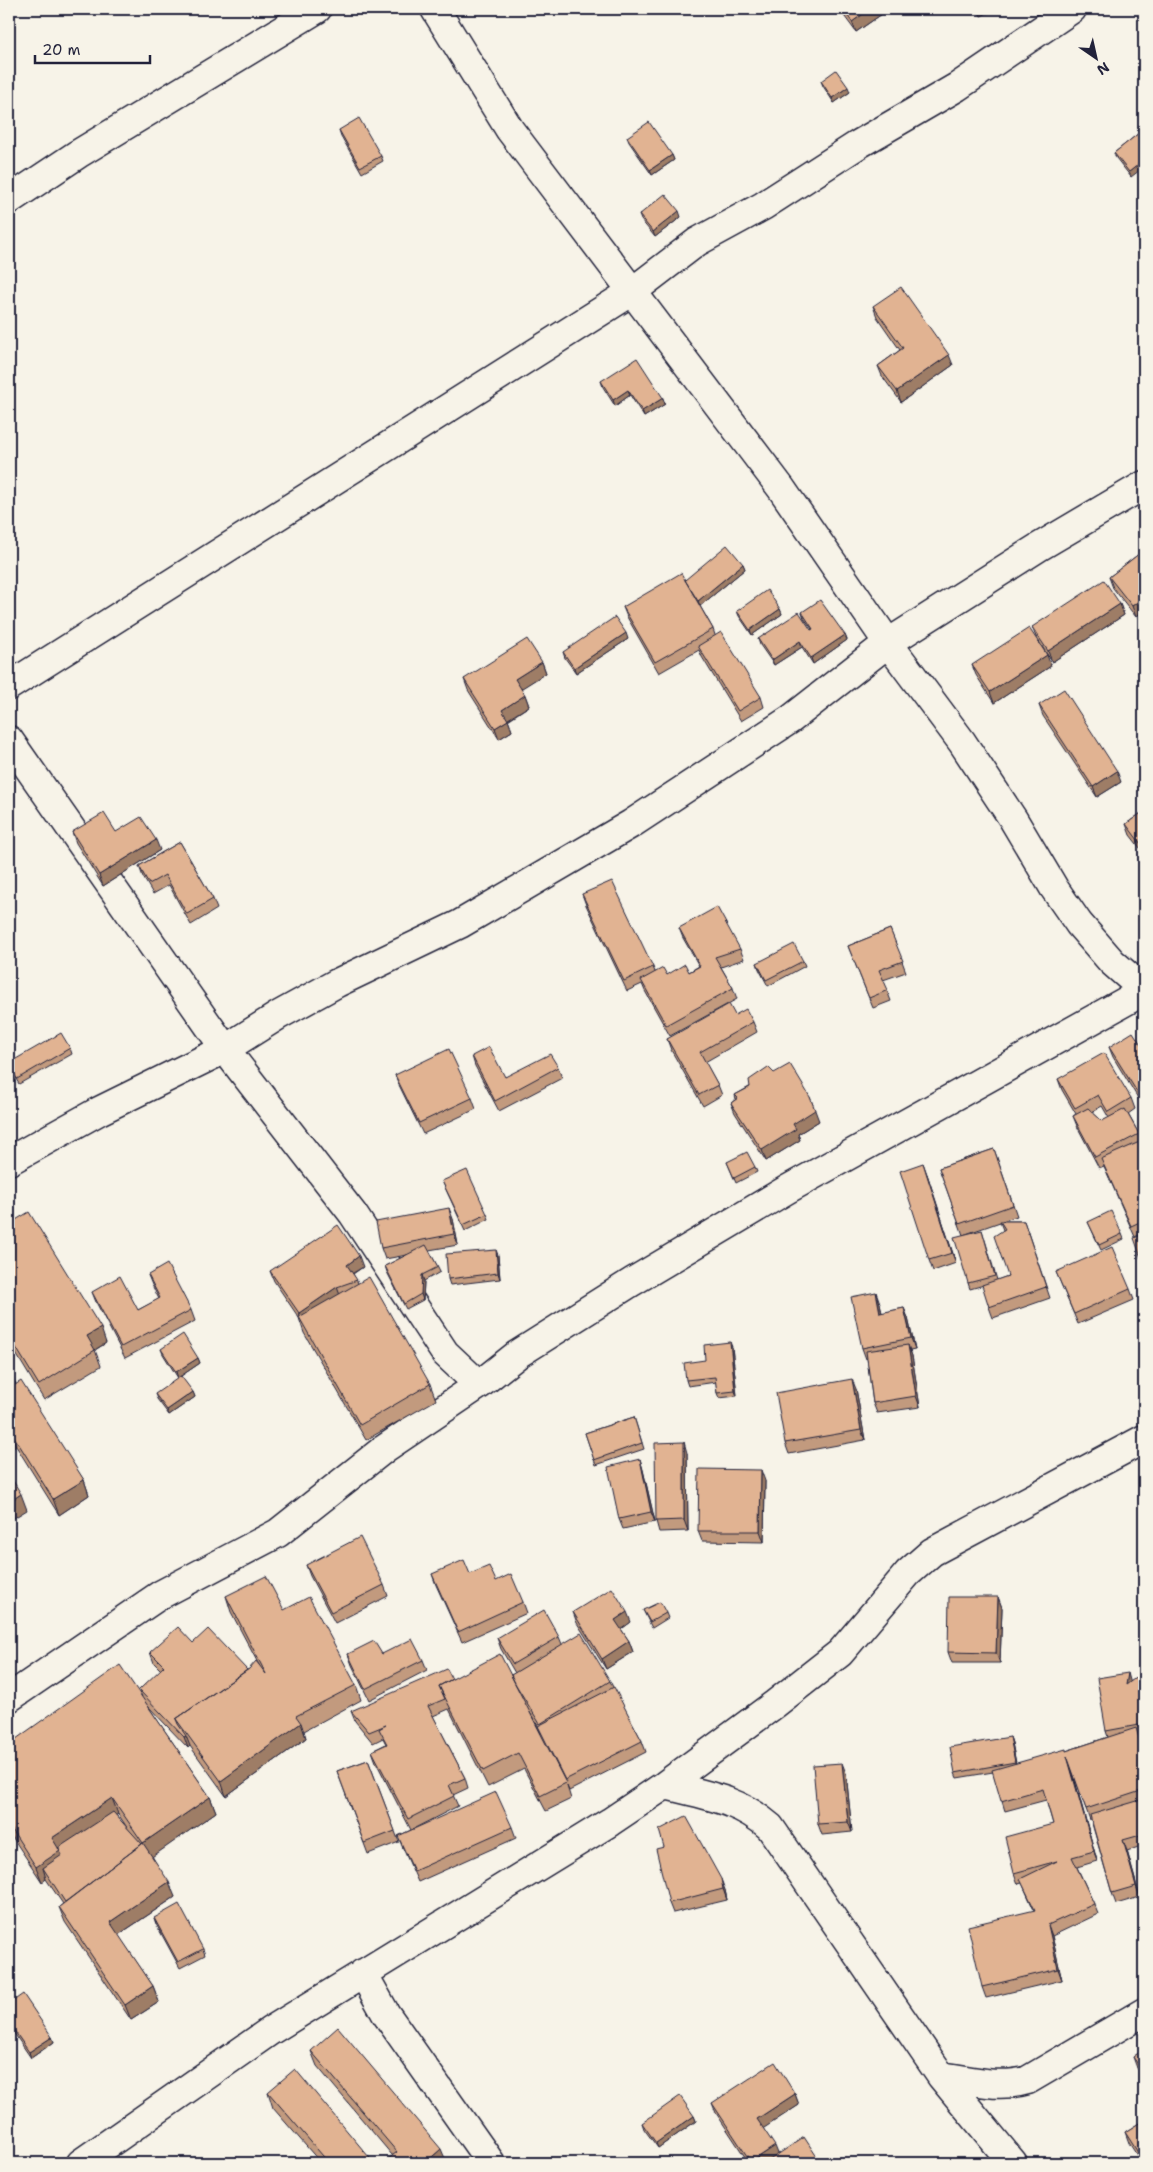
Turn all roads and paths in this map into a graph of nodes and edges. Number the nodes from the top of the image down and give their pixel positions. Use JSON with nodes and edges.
{"nodes":[{"id":1,"x":318,"y":9,"type":"edge"},
{"id":2,"x":434,"y":9,"type":"edge"},
{"id":3,"x":1072,"y":9,"type":"edge"},
{"id":4,"x":9,"y":200,"type":"edge"},
{"id":5,"x":633,"y":291,"type":"junction"},
{"id":6,"x":1144,"y":485,"type":"edge"},
{"id":7,"x":888,"y":644,"type":"junction"},
{"id":8,"x":9,"y":686,"type":"edge"},
{"id":9,"x":9,"y":740,"type":"edge"},
{"id":10,"x":1144,"y":990,"type":"edge"},
{"id":11,"x":225,"y":1049,"type":"junction"},
{"id":12,"x":9,"y":1162,"type":"edge"},
{"id":13,"x":479,"y":1385,"type":"junction"},
{"id":14,"x":1144,"y":1439,"type":"edge"},
{"id":15,"x":9,"y":1698,"type":"edge"},
{"id":16,"x":666,"y":1785,"type":"junction"},
{"id":17,"x":364,"y":1973,"type":"junction"},
{"id":18,"x":1144,"y":2012,"type":"edge"},
{"id":19,"x":940,"y":2076,"type":"junction"},
{"id":20,"x":81,"y":2163,"type":"edge"},
{"id":21,"x":491,"y":2163,"type":"edge"},
{"id":22,"x":1013,"y":2163,"type":"edge"}],
"edges":[{"from":1,"to":4,"type":"street"},
{"from":2,"to":5,"type":"street"},
{"from":3,"to":5,"type":"street"},
{"from":5,"to":7,"type":"street"},
{"from":5,"to":8,"type":"street"},
{"from":6,"to":7,"type":"street"},
{"from":7,"to":10,"type":"street"},
{"from":7,"to":11,"type":"street"},
{"from":9,"to":11,"type":"street"},
{"from":10,"to":13,"type":"street"},
{"from":11,"to":12,"type":"street"},
{"from":11,"to":13,"type":"street"},
{"from":13,"to":15,"type":"street"},
{"from":14,"to":16,"type":"street"},
{"from":16,"to":17,"type":"street"},
{"from":16,"to":19,"type":"street"},
{"from":17,"to":20,"type":"street"},
{"from":17,"to":21,"type":"street"},
{"from":18,"to":19,"type":"street"},
{"from":19,"to":22,"type":"street"}]}
